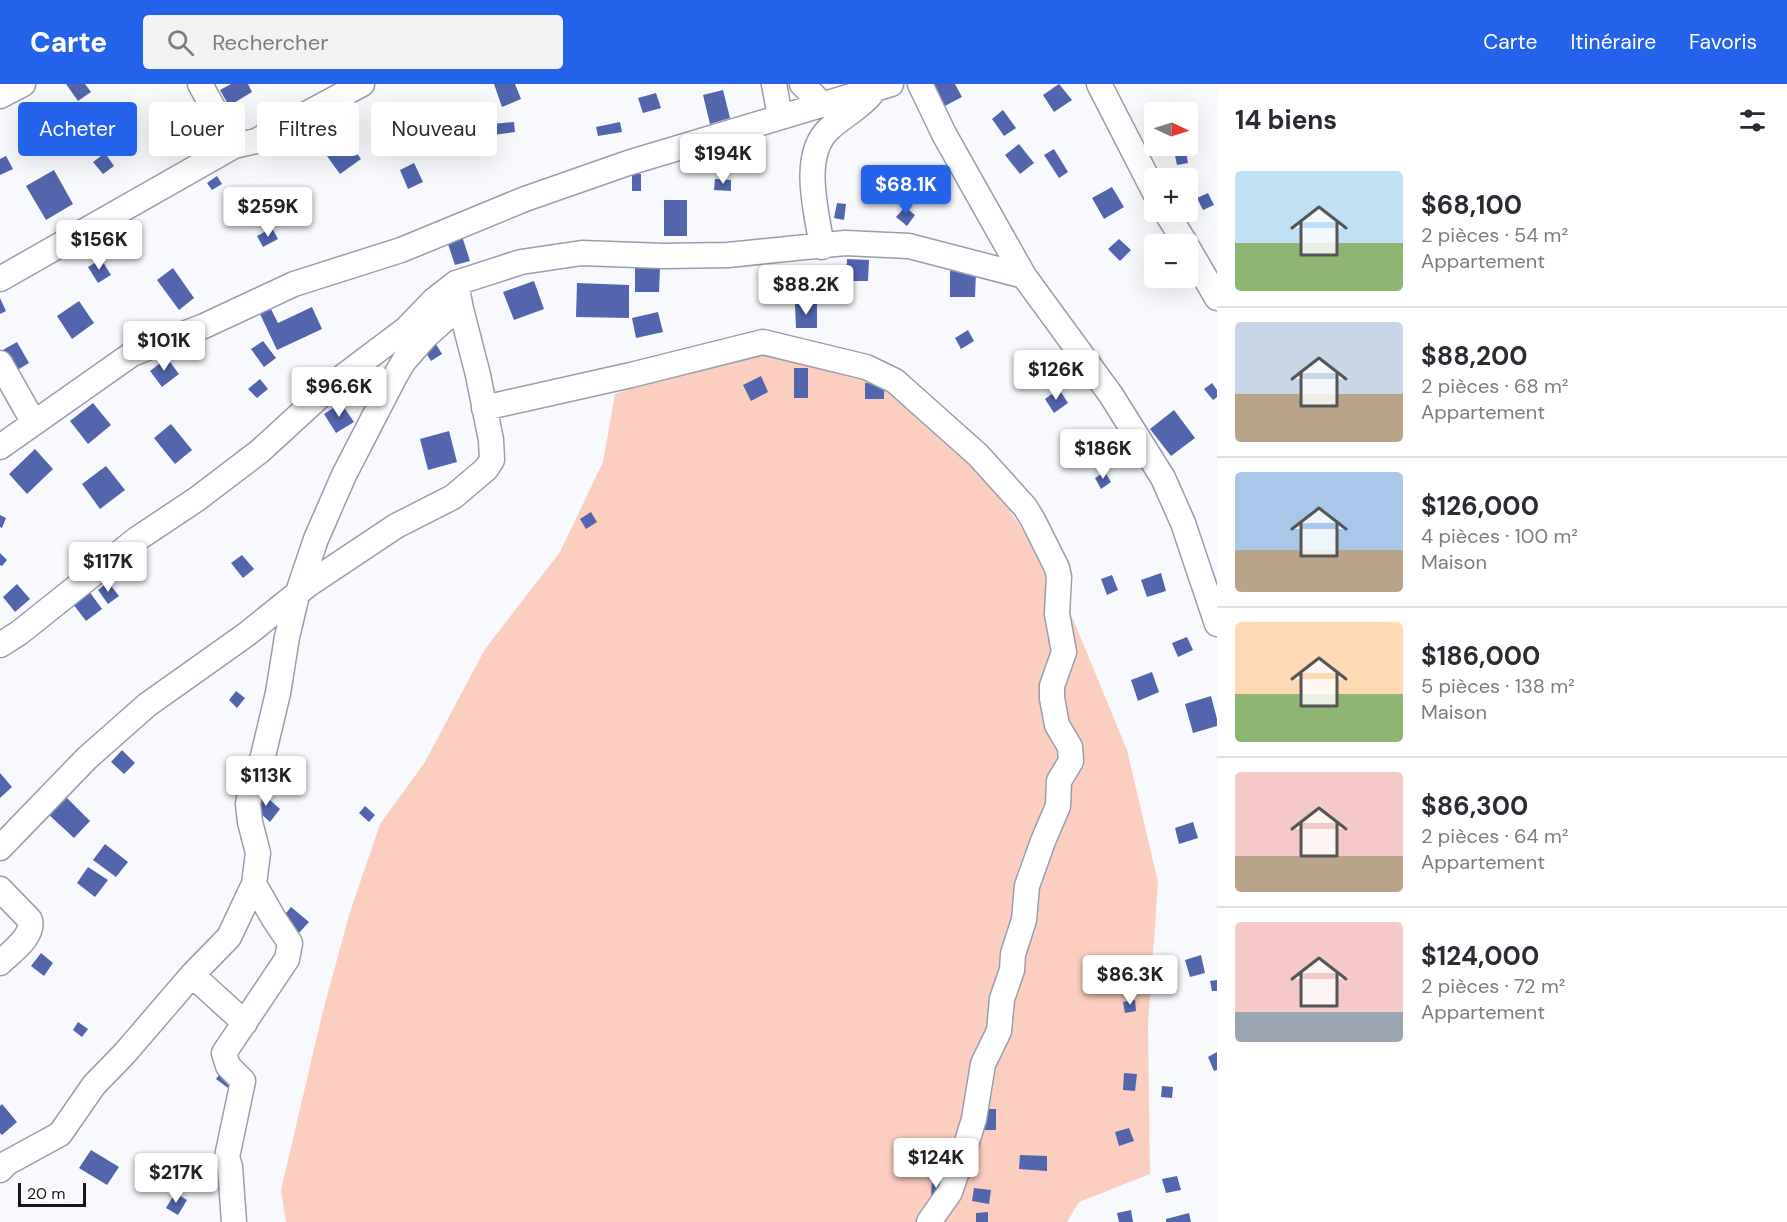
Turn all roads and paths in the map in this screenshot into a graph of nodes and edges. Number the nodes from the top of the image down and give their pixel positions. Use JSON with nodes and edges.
{"nodes":[{"id":1,"x":23,"y":84,"type":"edge"},
{"id":2,"x":200,"y":84,"type":"edge"},
{"id":3,"x":362,"y":84,"type":"edge"},
{"id":4,"x":774,"y":84,"type":"edge"},
{"id":5,"x":802,"y":84,"type":"edge"},
{"id":6,"x":920,"y":84,"type":"edge"},
{"id":7,"x":1099,"y":84,"type":"edge"},
{"id":8,"x":884,"y":87,"type":"edge"},
{"id":9,"x":0,"y":96,"type":"edge"},
{"id":10,"x":210,"y":102,"type":"edge"},
{"id":11,"x":823,"y":105,"type":"junction"},
{"id":12,"x":780,"y":116,"type":"junction"},
{"id":13,"x":245,"y":144,"type":"edge"},
{"id":14,"x":216,"y":156,"type":"edge"},
{"id":15,"x":1144,"y":172,"type":"edge"},
{"id":16,"x":822,"y":247,"type":"junction"},
{"id":17,"x":1198,"y":265,"type":"edge"},
{"id":18,"x":1024,"y":276,"type":"junction"},
{"id":19,"x":0,"y":279,"type":"edge"},
{"id":20,"x":456,"y":283,"type":"junction"},
{"id":21,"x":1217,"y":298,"type":"edge"},
{"id":22,"x":461,"y":309,"type":"junction"},
{"id":23,"x":0,"y":363,"type":"edge"},
{"id":24,"x":484,"y":408,"type":"junction"},
{"id":25,"x":34,"y":423,"type":"junction"},
{"id":26,"x":0,"y":447,"type":"edge"},
{"id":27,"x":297,"y":595,"type":"junction"},
{"id":28,"x":1217,"y":624,"type":"edge"},
{"id":29,"x":0,"y":645,"type":"edge"},
{"id":30,"x":0,"y":848,"type":"edge"},
{"id":31,"x":254,"y":884,"type":"junction"},
{"id":32,"x":0,"y":889,"type":"edge"},
{"id":33,"x":0,"y":963,"type":"edge"},
{"id":34,"x":192,"y":975,"type":"junction"},
{"id":35,"x":245,"y":1023,"type":"junction"},
{"id":36,"x":2,"y":1160,"type":"edge"},
{"id":37,"x":234,"y":1222,"type":"edge"},
{"id":38,"x":929,"y":1222,"type":"edge"}],
"edges":[{"from":1,"to":9,"type":"street"},
{"from":2,"to":10,"type":"street"},
{"from":3,"to":13,"type":"street"},
{"from":4,"to":12,"type":"street"},
{"from":5,"to":11,"type":"street"},
{"from":6,"to":18,"type":"street"},
{"from":7,"to":15,"type":"street"},
{"from":8,"to":11,"type":"street"},
{"from":8,"to":16,"type":"street"},
{"from":11,"to":12,"type":"street"},
{"from":12,"to":25,"type":"street"},
{"from":14,"to":19,"type":"street"},
{"from":16,"to":18,"type":"street"},
{"from":16,"to":20,"type":"street"},
{"from":17,"to":21,"type":"street"},
{"from":18,"to":28,"type":"street"},
{"from":20,"to":22,"type":"street"},
{"from":20,"to":29,"type":"street"},
{"from":22,"to":24,"type":"street"},
{"from":22,"to":27,"type":"street"},
{"from":23,"to":25,"type":"street"},
{"from":24,"to":27,"type":"street"},
{"from":24,"to":38,"type":"street"},
{"from":25,"to":26,"type":"street"},
{"from":27,"to":30,"type":"street"},
{"from":27,"to":31,"type":"street"},
{"from":31,"to":34,"type":"street"},
{"from":31,"to":35,"type":"street"},
{"from":32,"to":33,"type":"street"},
{"from":34,"to":35,"type":"street"},
{"from":34,"to":36,"type":"street"},
{"from":35,"to":37,"type":"street"}]}
